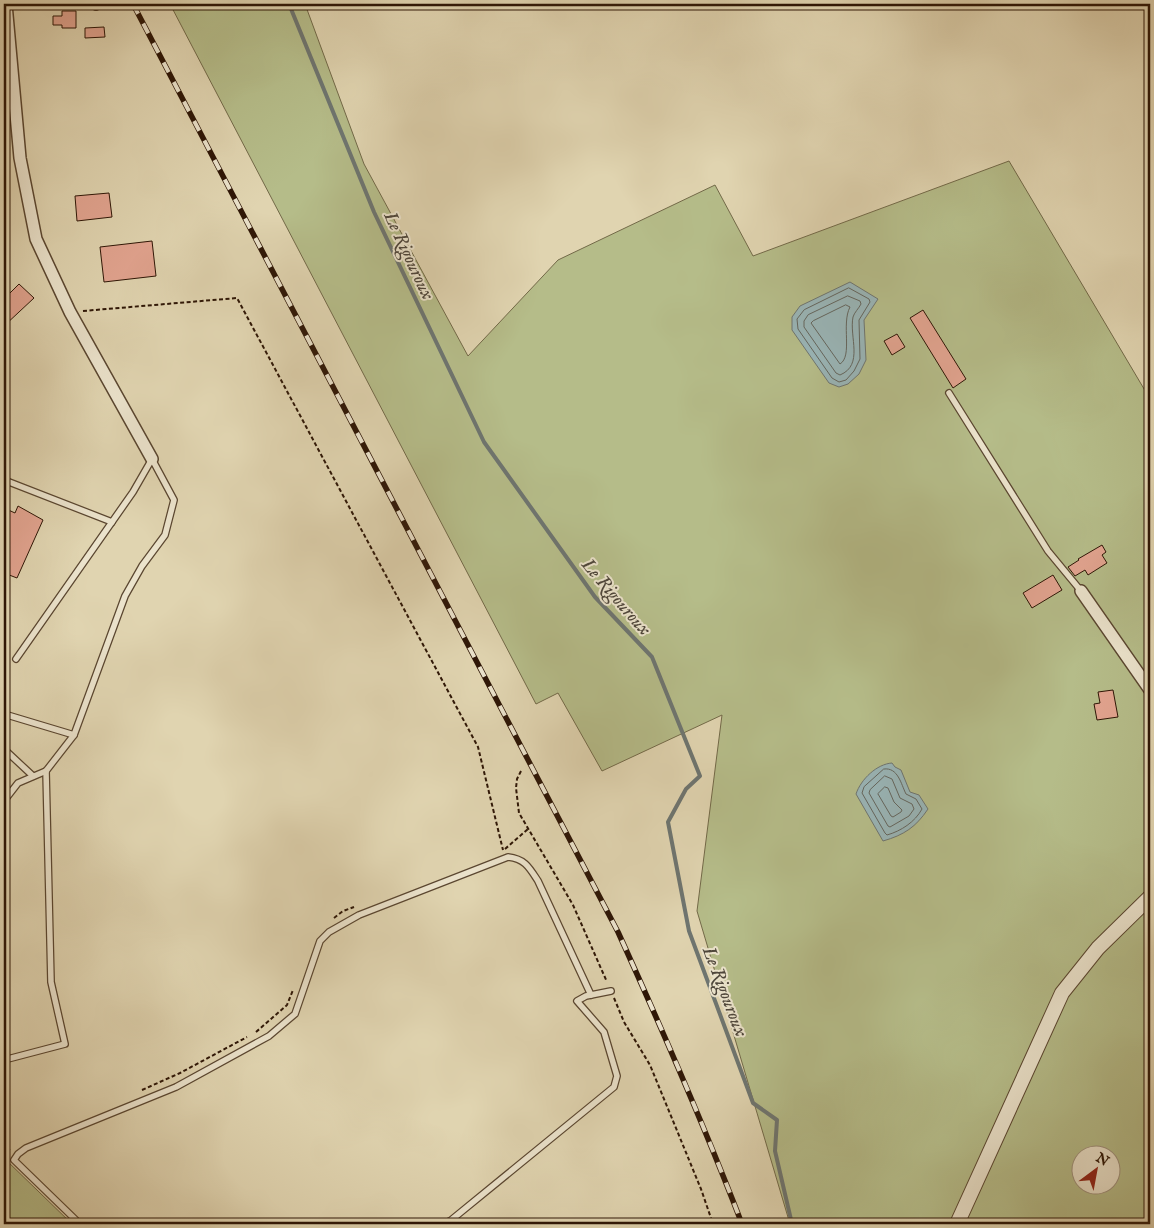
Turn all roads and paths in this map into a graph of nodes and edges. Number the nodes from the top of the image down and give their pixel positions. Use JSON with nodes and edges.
{"nodes":[{"id":1,"x":6,"y":4,"type":"edge"},
{"id":2,"x":70,"y":312,"type":"junction"},
{"id":3,"x":949,"y":393,"type":"dead end"},
{"id":4,"x":152,"y":458,"type":"junction"},
{"id":5,"x":4,"y":480,"type":"edge"},
{"id":6,"x":112,"y":522,"type":"junction"},
{"id":7,"x":1081,"y":591,"type":"joint"},
{"id":8,"x":16,"y":659,"type":"dead end"},
{"id":9,"x":1150,"y":690,"type":"edge"},
{"id":10,"x":4,"y":714,"type":"edge"},
{"id":11,"x":74,"y":735,"type":"junction"},
{"id":12,"x":4,"y":749,"type":"edge"},
{"id":13,"x":46,"y":771,"type":"junction"},
{"id":14,"x":521,"y":771,"type":"dead end"},
{"id":15,"x":33,"y":776,"type":"junction"},
{"id":16,"x":4,"y":801,"type":"edge"},
{"id":17,"x":528,"y":829,"type":"junction"},
{"id":18,"x":1150,"y":897,"type":"edge"},
{"id":19,"x":361,"y":904,"type":"dead end"},
{"id":20,"x":328,"y":923,"type":"dead end"},
{"id":21,"x":294,"y":986,"type":"dead end"},
{"id":22,"x":611,"y":991,"type":"junction"},
{"id":23,"x":591,"y":995,"type":"junction"},
{"id":24,"x":4,"y":1060,"type":"edge"},
{"id":25,"x":135,"y":1094,"type":"dead end"},
{"id":26,"x":12,"y":1149,"type":"dead end"},
{"id":27,"x":4,"y":1152,"type":"edge"},
{"id":28,"x":80,"y":1224,"type":"edge"},
{"id":29,"x":443,"y":1224,"type":"edge"},
{"id":30,"x":713,"y":1224,"type":"edge"},
{"id":31,"x":957,"y":1224,"type":"edge"}],
"edges":[{"from":1,"to":2,"type":"street"},
{"from":2,"to":4,"type":"street"},
{"from":2,"to":17,"type":"path"},
{"from":3,"to":7,"type":"lane"},
{"from":4,"to":6,"type":"lane"},
{"from":4,"to":11,"type":"lane"},
{"from":5,"to":6,"type":"lane"},
{"from":6,"to":8,"type":"lane"},
{"from":7,"to":9,"type":"street"},
{"from":10,"to":11,"type":"lane"},
{"from":11,"to":13,"type":"lane"},
{"from":12,"to":15,"type":"lane"},
{"from":13,"to":15,"type":"lane"},
{"from":13,"to":24,"type":"lane"},
{"from":14,"to":17,"type":"path"},
{"from":15,"to":16,"type":"lane"},
{"from":17,"to":22,"type":"path"},
{"from":18,"to":31,"type":"street"},
{"from":19,"to":20,"type":"path"},
{"from":21,"to":25,"type":"path"},
{"from":22,"to":23,"type":"lane"},
{"from":22,"to":30,"type":"path"},
{"from":23,"to":28,"type":"lane"},
{"from":23,"to":29,"type":"lane"},
{"from":26,"to":27,"type":"path"}]}
